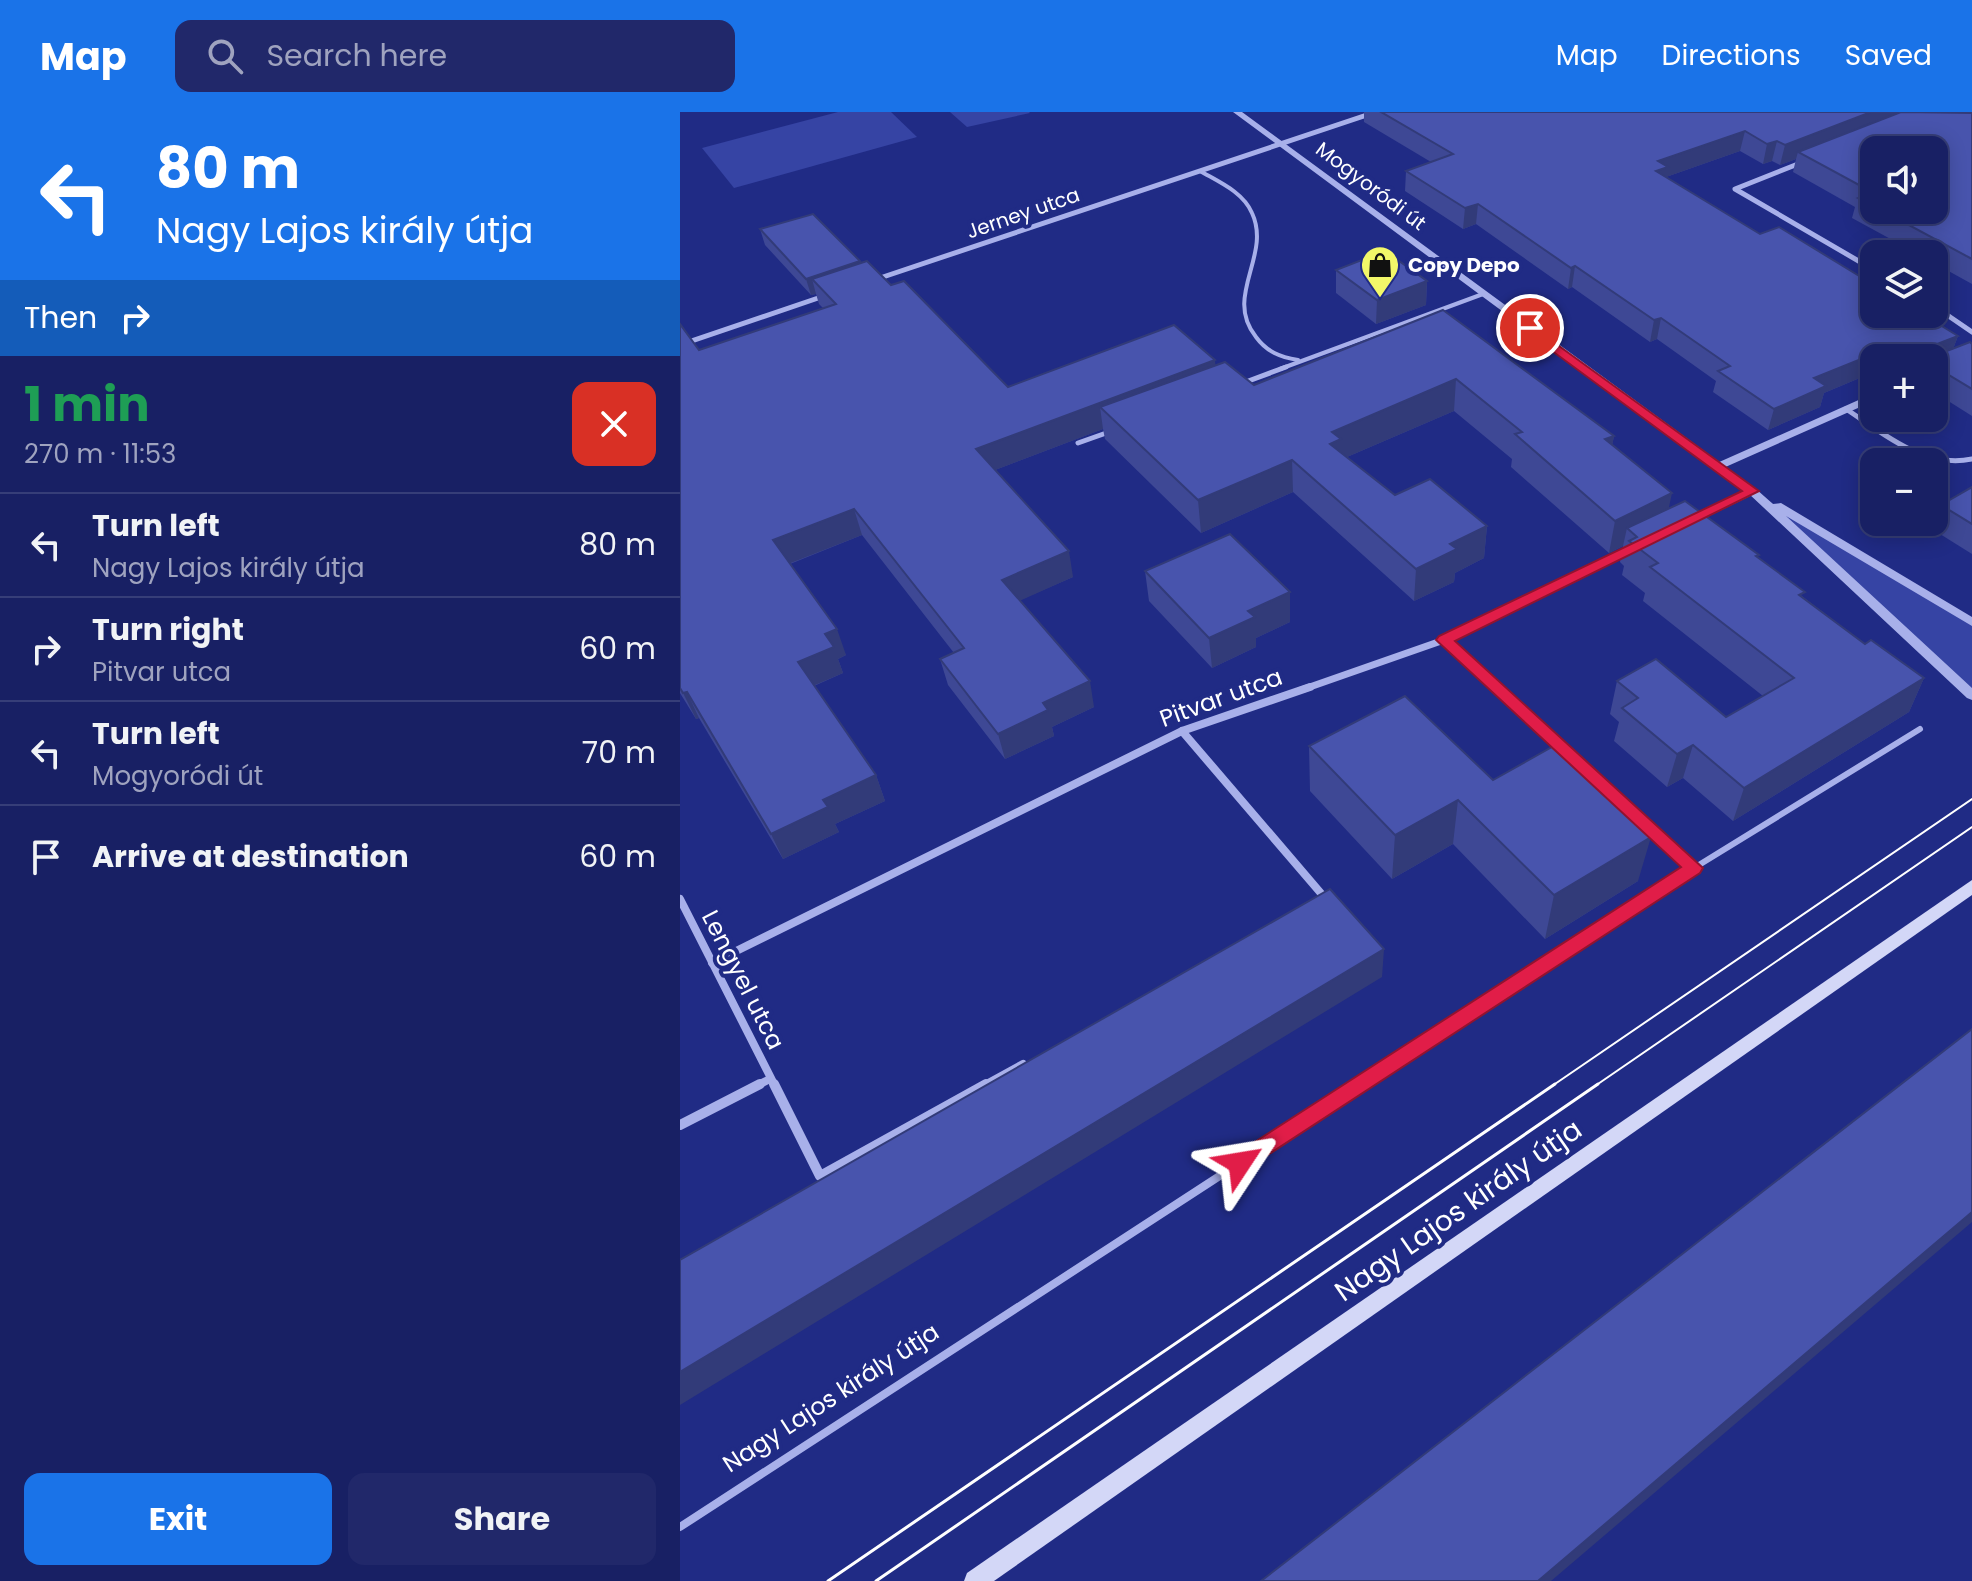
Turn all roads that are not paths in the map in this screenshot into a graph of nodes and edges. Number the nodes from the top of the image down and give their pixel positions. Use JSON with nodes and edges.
{"nodes":[{"id":1,"x":1237,"y":112,"type":"edge"},
{"id":2,"x":1376,"y":112,"type":"edge"},
{"id":3,"x":1281,"y":144,"type":"junction"},
{"id":4,"x":1805,"y":161,"type":"edge"},
{"id":5,"x":1200,"y":171,"type":"junction"},
{"id":6,"x":1860,"y":262,"type":"edge"},
{"id":7,"x":871,"y":281,"type":"edge"},
{"id":8,"x":841,"y":291,"type":"edge"},
{"id":9,"x":1483,"y":294,"type":"junction"},
{"id":10,"x":1948,"y":314,"type":"edge"},
{"id":11,"x":1972,"y":332,"type":"edge"},
{"id":12,"x":680,"y":345,"type":"edge"},
{"id":13,"x":1302,"y":361,"type":"junction"},
{"id":14,"x":1237,"y":385,"type":"edge"},
{"id":15,"x":1860,"y":403,"type":"edge"},
{"id":16,"x":1846,"y":409,"type":"junction"},
{"id":17,"x":1122,"y":427,"type":"edge"},
{"id":18,"x":1078,"y":443,"type":"edge"},
{"id":19,"x":1972,"y":459,"type":"edge"},
{"id":20,"x":1719,"y":466,"type":"junction"},
{"id":21,"x":1752,"y":491,"type":"junction"},
{"id":22,"x":1682,"y":525,"type":"edge"},
{"id":23,"x":1640,"y":545,"type":"edge"},
{"id":24,"x":1972,"y":622,"type":"edge"},
{"id":25,"x":1444,"y":640,"type":"junction"},
{"id":26,"x":1972,"y":695,"type":"edge"},
{"id":27,"x":1920,"y":729,"type":"dead end"},
{"id":28,"x":1182,"y":731,"type":"junction"},
{"id":29,"x":1694,"y":868,"type":"junction"},
{"id":30,"x":1972,"y":886,"type":"edge"},
{"id":31,"x":680,"y":899,"type":"edge"},
{"id":32,"x":1311,"y":905,"type":"edge"},
{"id":33,"x":712,"y":963,"type":"junction"},
{"id":34,"x":1039,"y":1056,"type":"edge"},
{"id":35,"x":770,"y":1079,"type":"junction"},
{"id":36,"x":680,"y":1125,"type":"edge"},
{"id":37,"x":680,"y":1527,"type":"edge"},
{"id":38,"x":975,"y":1581,"type":"edge"}],
"edges":[{"from":1,"to":3,"type":"street","name":"Mogyoródi út"},
{"from":2,"to":3,"type":"street","name":"Jerney utca"},
{"from":3,"to":5,"type":"street","name":"Jerney utca"},
{"from":3,"to":9,"type":"street","name":"Mogyoródi út"},
{"from":4,"to":6,"type":"street"},
{"from":5,"to":7,"type":"street","name":"Jerney utca"},
{"from":5,"to":13,"type":"lane"},
{"from":8,"to":12,"type":"street"},
{"from":9,"to":13,"type":"lane"},
{"from":9,"to":20,"type":"street","name":"Mogyoródi út"},
{"from":10,"to":11,"type":"street"},
{"from":13,"to":14,"type":"lane"},
{"from":15,"to":16,"type":"street"},
{"from":16,"to":19,"type":"lane"},
{"from":16,"to":20,"type":"street"},
{"from":17,"to":18,"type":"lane"},
{"from":20,"to":21,"type":"street","name":"Mogyoródi út"},
{"from":21,"to":22,"type":"street"},
{"from":21,"to":24,"type":"street","name":"Mogyoródi út"},
{"from":21,"to":26,"type":"street","name":"Mogyoródi út"},
{"from":23,"to":25,"type":"street","name":"Pitvar utca"},
{"from":25,"to":28,"type":"street","name":"Pitvar utca"},
{"from":25,"to":29,"type":"lane"},
{"from":27,"to":29,"type":"lane","name":"Nagy Lajos király útja"},
{"from":28,"to":32,"type":"street"},
{"from":28,"to":33,"type":"street","name":"Pitvar utca"},
{"from":29,"to":37,"type":"lane","name":"Nagy Lajos király útja"},
{"from":30,"to":38,"type":"main road","name":"Nagy Lajos király útja"},
{"from":31,"to":33,"type":"street","name":"Lengyel utca"},
{"from":33,"to":35,"type":"street","name":"Lengyel utca"},
{"from":34,"to":35,"type":"street"},
{"from":35,"to":36,"type":"street"}]}
